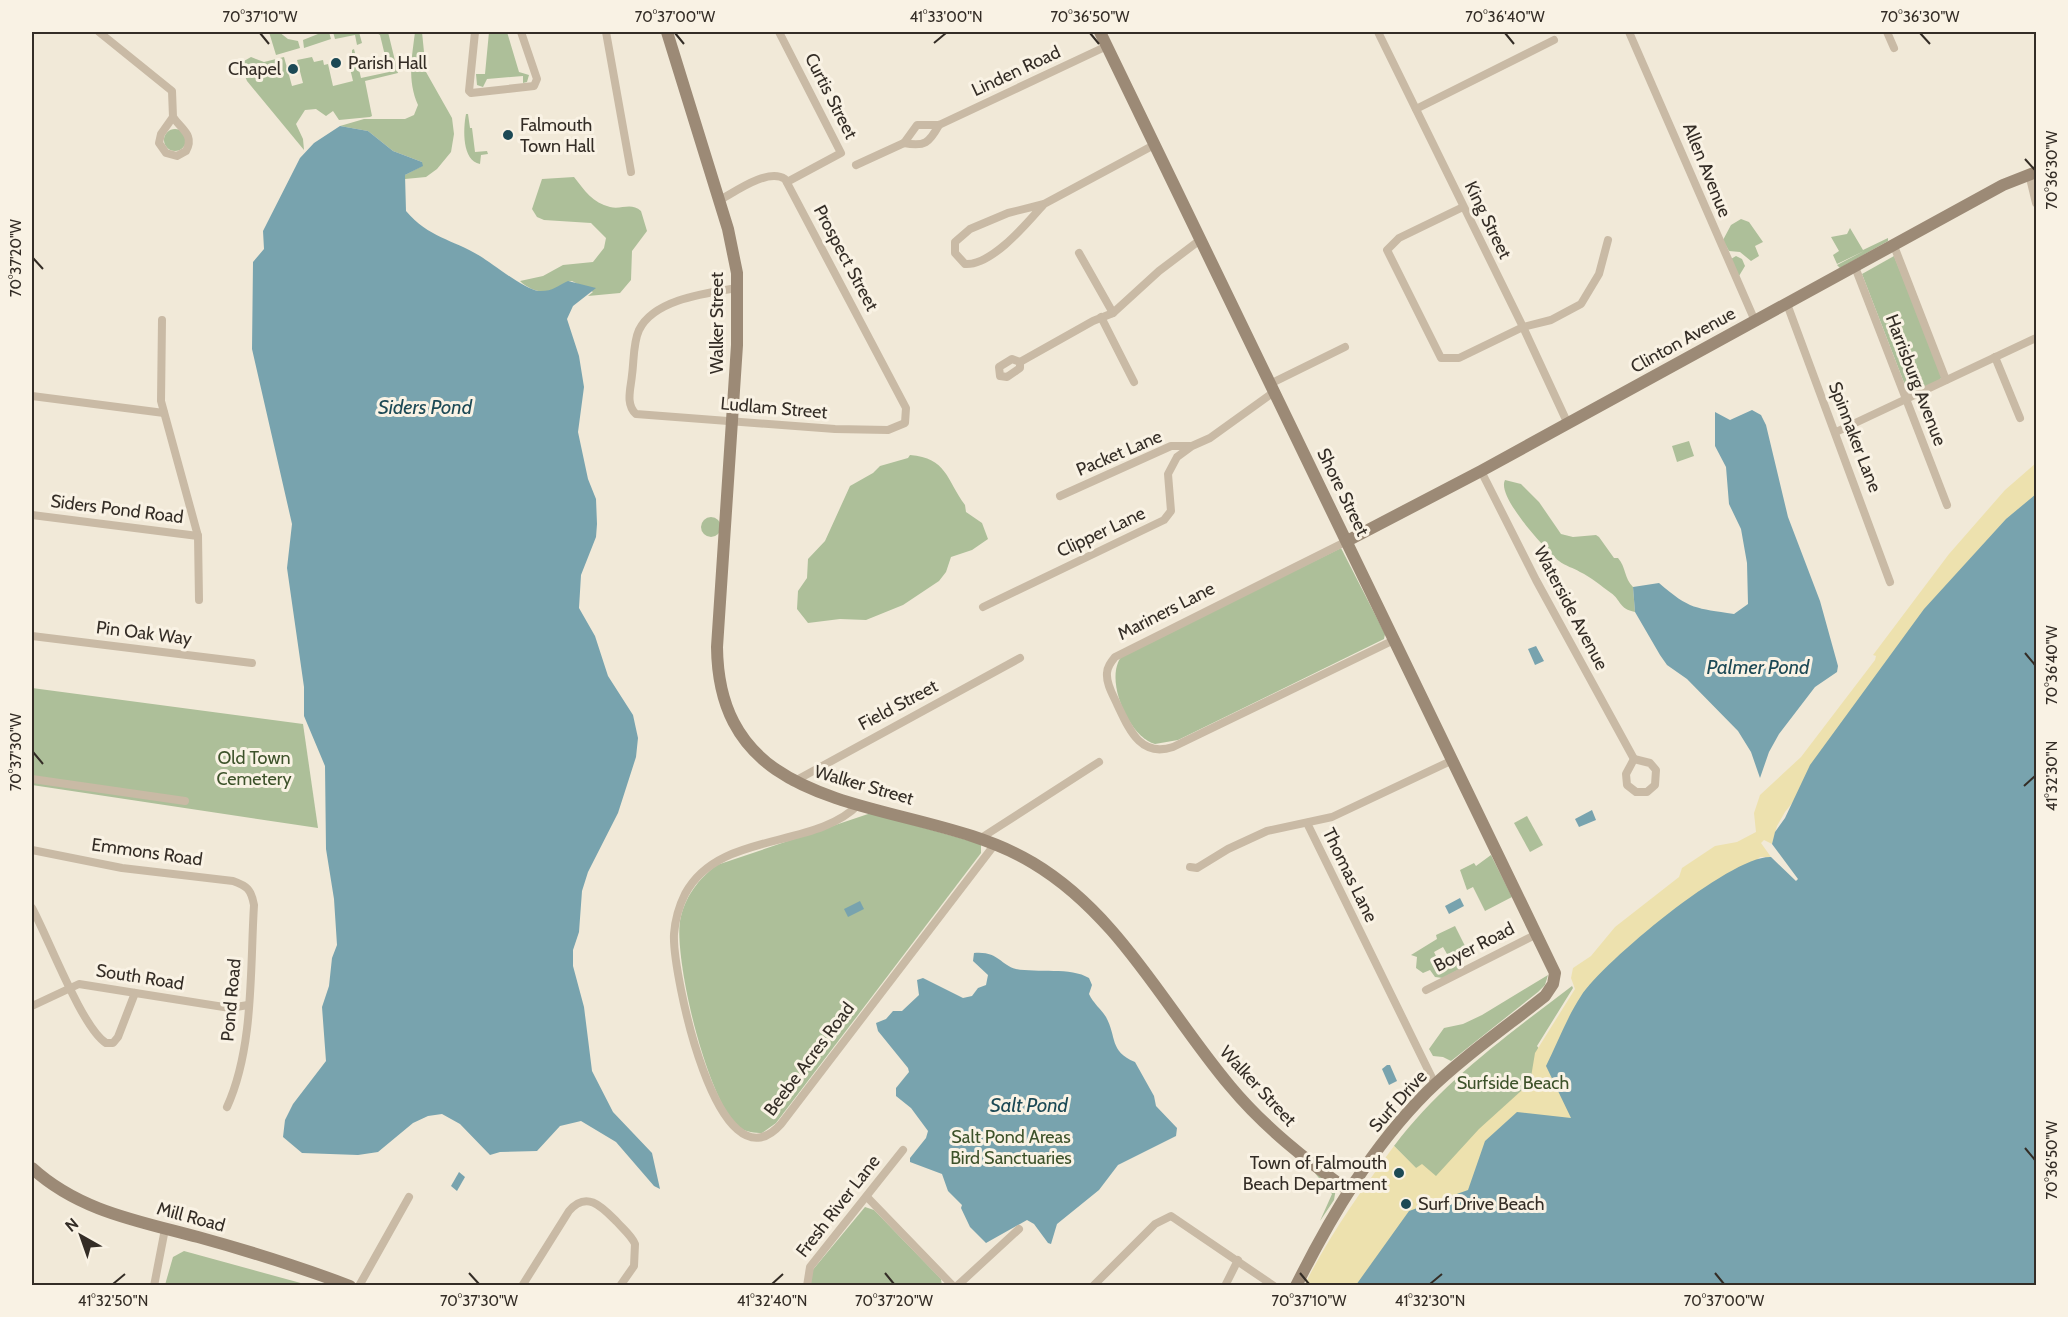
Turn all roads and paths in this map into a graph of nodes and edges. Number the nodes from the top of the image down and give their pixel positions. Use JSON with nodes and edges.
{"nodes":[{"id":1,"x":99,"y":32,"type":"edge"},
{"id":2,"x":475,"y":32,"type":"edge"},
{"id":3,"x":521,"y":32,"type":"edge"},
{"id":4,"x":606,"y":32,"type":"edge"},
{"id":5,"x":666,"y":32,"type":"edge"},
{"id":6,"x":779,"y":32,"type":"edge"},
{"id":7,"x":1100,"y":32,"type":"edge"},
{"id":8,"x":1378,"y":32,"type":"edge"},
{"id":9,"x":1629,"y":32,"type":"edge"},
{"id":10,"x":1887,"y":32,"type":"edge"},
{"id":11,"x":1554,"y":39,"type":"dead end"},
{"id":12,"x":1107,"y":46,"type":"junction"},
{"id":13,"x":1894,"y":48,"type":"dead end"},
{"id":14,"x":1416,"y":109,"type":"junction"},
{"id":15,"x":173,"y":117,"type":"junction"},
{"id":16,"x":939,"y":125,"type":"junction"},
{"id":17,"x":904,"y":142,"type":"junction"},
{"id":18,"x":1154,"y":145,"type":"junction"},
{"id":19,"x":856,"y":165,"type":"dead end"},
{"id":20,"x":631,"y":172,"type":"dead end"},
{"id":21,"x":2033,"y":173,"type":"edge"},
{"id":22,"x":787,"y":182,"type":"junction"},
{"id":23,"x":720,"y":200,"type":"junction"},
{"id":24,"x":2037,"y":203,"type":"edge"},
{"id":25,"x":1044,"y":204,"type":"junction"},
{"id":26,"x":1463,"y":207,"type":"junction"},
{"id":27,"x":1200,"y":240,"type":"junction"},
{"id":28,"x":1608,"y":240,"type":"dead end"},
{"id":29,"x":1894,"y":246,"type":"junction"},
{"id":30,"x":1079,"y":253,"type":"dead end"},
{"id":31,"x":1855,"y":267,"type":"junction"},
{"id":32,"x":737,"y":288,"type":"junction"},
{"id":33,"x":1787,"y":304,"type":"junction"},
{"id":34,"x":1113,"y":314,"type":"junction"},
{"id":35,"x":1101,"y":317,"type":"junction"},
{"id":36,"x":162,"y":320,"type":"dead end"},
{"id":37,"x":1755,"y":321,"type":"junction"},
{"id":38,"x":1523,"y":327,"type":"junction"},
{"id":39,"x":2037,"y":338,"type":"edge"},
{"id":40,"x":1345,"y":347,"type":"dead end"},
{"id":41,"x":1995,"y":357,"type":"junction"},
{"id":42,"x":1020,"y":362,"type":"dead end"},
{"id":43,"x":1946,"y":380,"type":"junction"},
{"id":44,"x":1134,"y":382,"type":"dead end"},
{"id":45,"x":1272,"y":388,"type":"junction"},
{"id":46,"x":32,"y":396,"type":"edge"},
{"id":47,"x":1906,"y":400,"type":"junction"},
{"id":48,"x":164,"y":413,"type":"junction"},
{"id":49,"x":908,"y":417,"type":"joint"},
{"id":50,"x":2020,"y":418,"type":"dead end"},
{"id":51,"x":733,"y":421,"type":"junction"},
{"id":52,"x":1568,"y":423,"type":"junction"},
{"id":53,"x":1836,"y":432,"type":"junction"},
{"id":54,"x":1192,"y":446,"type":"junction"},
{"id":55,"x":1481,"y":471,"type":"junction"},
{"id":56,"x":1060,"y":496,"type":"dead end"},
{"id":57,"x":1947,"y":505,"type":"dead end"},
{"id":58,"x":32,"y":515,"type":"edge"},
{"id":59,"x":198,"y":536,"type":"junction"},
{"id":60,"x":1347,"y":541,"type":"junction"},
{"id":61,"x":1890,"y":582,"type":"dead end"},
{"id":62,"x":199,"y":600,"type":"dead end"},
{"id":63,"x":983,"y":607,"type":"dead end"},
{"id":64,"x":32,"y":636,"type":"edge"},
{"id":65,"x":1394,"y":639,"type":"junction"},
{"id":66,"x":1020,"y":658,"type":"dead end"},
{"id":67,"x":252,"y":663,"type":"dead end"},
{"id":68,"x":1634,"y":759,"type":"dead end"},
{"id":69,"x":1453,"y":760,"type":"junction"},
{"id":70,"x":1099,"y":762,"type":"dead end"},
{"id":71,"x":32,"y":779,"type":"edge"},
{"id":72,"x":792,"y":782,"type":"junction"},
{"id":73,"x":185,"y":801,"type":"dead end"},
{"id":74,"x":859,"y":804,"type":"junction"},
{"id":75,"x":1306,"y":823,"type":"junction"},
{"id":76,"x":981,"y":838,"type":"junction"},
{"id":77,"x":995,"y":844,"type":"junction"},
{"id":78,"x":32,"y":850,"type":"edge"},
{"id":79,"x":1190,"y":867,"type":"dead end"},
{"id":80,"x":252,"y":894,"type":"joint"},
{"id":81,"x":32,"y":908,"type":"edge"},
{"id":82,"x":1538,"y":934,"type":"junction"},
{"id":83,"x":1554,"y":968,"type":"joint"},
{"id":84,"x":70,"y":987,"type":"junction"},
{"id":85,"x":1426,"y":990,"type":"dead end"},
{"id":86,"x":135,"y":993,"type":"junction"},
{"id":87,"x":248,"y":1005,"type":"junction"},
{"id":88,"x":32,"y":1006,"type":"edge"},
{"id":89,"x":1435,"y":1084,"type":"junction"},
{"id":90,"x":227,"y":1107,"type":"dead end"},
{"id":91,"x":903,"y":1150,"type":"dead end"},
{"id":92,"x":32,"y":1168,"type":"edge"},
{"id":93,"x":1349,"y":1191,"type":"junction"},
{"id":94,"x":409,"y":1197,"type":"dead end"},
{"id":95,"x":867,"y":1197,"type":"junction"},
{"id":96,"x":1019,"y":1228,"type":"dead end"},
{"id":97,"x":165,"y":1229,"type":"junction"},
{"id":98,"x":1238,"y":1260,"type":"junction"},
{"id":99,"x":154,"y":1286,"type":"edge"},
{"id":100,"x":350,"y":1286,"type":"edge"},
{"id":101,"x":359,"y":1286,"type":"edge"},
{"id":102,"x":522,"y":1286,"type":"edge"},
{"id":103,"x":620,"y":1286,"type":"edge"},
{"id":104,"x":807,"y":1286,"type":"edge"},
{"id":105,"x":955,"y":1286,"type":"edge"},
{"id":106,"x":1093,"y":1286,"type":"edge"},
{"id":107,"x":1225,"y":1286,"type":"edge"},
{"id":108,"x":1274,"y":1286,"type":"edge"},
{"id":109,"x":1296,"y":1286,"type":"edge"}],
"edges":[{"from":1,"to":15,"type":"street"},
{"from":2,"to":3,"type":"street"},
{"from":4,"to":20,"type":"street"},
{"from":5,"to":23,"type":"street","name":"Walker Street"},
{"from":6,"to":22,"type":"street","name":"Curtis Street"},
{"from":7,"to":12,"type":"street","name":"Shore Street"},
{"from":8,"to":14,"type":"street","name":"King Street"},
{"from":9,"to":37,"type":"street","name":"Allen Avenue"},
{"from":10,"to":13,"type":"street"},
{"from":11,"to":14,"type":"street"},
{"from":12,"to":16,"type":"street","name":"Linden Road"},
{"from":12,"to":18,"type":"street","name":"Shore Street"},
{"from":14,"to":26,"type":"street","name":"King Street"},
{"from":15,"to":15,"type":"street"},
{"from":16,"to":17,"type":"street","name":"Linden Road"},
{"from":16,"to":17,"type":"street","name":"Linden Road"},
{"from":17,"to":19,"type":"street","name":"Linden Road"},
{"from":18,"to":25,"type":"street"},
{"from":18,"to":27,"type":"street","name":"Shore Street"},
{"from":21,"to":24,"type":"street"},
{"from":21,"to":29,"type":"street","name":"Clinton Avenue"},
{"from":22,"to":23,"type":"street"},
{"from":22,"to":49,"type":"street","name":"Prospect Street"},
{"from":23,"to":32,"type":"street","name":"Walker Street"},
{"from":25,"to":25,"type":"street"},
{"from":26,"to":38,"type":"street","name":"King Street"},
{"from":26,"to":38,"type":"street"},
{"from":27,"to":34,"type":"street"},
{"from":27,"to":45,"type":"street","name":"Shore Street"},
{"from":28,"to":38,"type":"street"},
{"from":29,"to":31,"type":"street","name":"Clinton Avenue"},
{"from":29,"to":43,"type":"street"},
{"from":30,"to":34,"type":"street"},
{"from":31,"to":33,"type":"street","name":"Clinton Avenue"},
{"from":31,"to":47,"type":"street","name":"Harrisburg Avenue"},
{"from":32,"to":51,"type":"street","name":"Walker Street"},
{"from":32,"to":51,"type":"street","name":"Ludlam Street"},
{"from":33,"to":37,"type":"street","name":"Clinton Avenue"},
{"from":33,"to":53,"type":"street","name":"Spinnaker Lane"},
{"from":34,"to":35,"type":"street"},
{"from":35,"to":42,"type":"street"},
{"from":35,"to":44,"type":"street"},
{"from":36,"to":48,"type":"street","name":"Siders Pond Road"},
{"from":37,"to":52,"type":"street","name":"Clinton Avenue"},
{"from":38,"to":52,"type":"street","name":"King Street"},
{"from":39,"to":41,"type":"street"},
{"from":40,"to":45,"type":"street","name":"Clipper Lane"},
{"from":41,"to":43,"type":"street"},
{"from":41,"to":50,"type":"street"},
{"from":43,"to":47,"type":"street"},
{"from":45,"to":54,"type":"street","name":"Clipper Lane"},
{"from":45,"to":60,"type":"street","name":"Shore Street"},
{"from":46,"to":48,"type":"street"},
{"from":47,"to":53,"type":"street"},
{"from":47,"to":57,"type":"street","name":"Harrisburg Avenue"},
{"from":48,"to":59,"type":"street","name":"Siders Pond Road"},
{"from":49,"to":51,"type":"street","name":"Ludlam Street"},
{"from":51,"to":72,"type":"street","name":"Walker Street"},
{"from":52,"to":55,"type":"street","name":"Clinton Avenue"},
{"from":53,"to":61,"type":"street","name":"Spinnaker Lane"},
{"from":54,"to":56,"type":"street","name":"Packet Lane"},
{"from":54,"to":63,"type":"street","name":"Clipper Lane"},
{"from":55,"to":60,"type":"street","name":"Clinton Avenue"},
{"from":55,"to":68,"type":"street","name":"Waterside Avenue"},
{"from":58,"to":59,"type":"street","name":"Siders Pond Road"},
{"from":59,"to":62,"type":"street","name":"Siders Pond Road"},
{"from":60,"to":65,"type":"street","name":"Shore Street"},
{"from":60,"to":65,"type":"street","name":"Mariners Lane"},
{"from":64,"to":67,"type":"street","name":"Pin Oak Way"},
{"from":65,"to":69,"type":"street","name":"Shore Street"},
{"from":66,"to":72,"type":"street","name":"Field Street"},
{"from":69,"to":75,"type":"street","name":"Thomas Lane"},
{"from":69,"to":82,"type":"street","name":"Shore Street"},
{"from":70,"to":76,"type":"street"},
{"from":71,"to":73,"type":"street"},
{"from":72,"to":74,"type":"street","name":"Walker Street"},
{"from":74,"to":76,"type":"street","name":"Walker Street"},
{"from":74,"to":77,"type":"street","name":"Beebe Acres Road"},
{"from":75,"to":79,"type":"street"},
{"from":75,"to":89,"type":"street","name":"Thomas Lane"},
{"from":76,"to":77,"type":"street","name":"Walker Street"},
{"from":77,"to":93,"type":"street","name":"Walker Street"},
{"from":78,"to":80,"type":"street","name":"Emmons Road"},
{"from":80,"to":87,"type":"street","name":"Pond Road"},
{"from":81,"to":84,"type":"street"},
{"from":82,"to":83,"type":"street","name":"Shore Street"},
{"from":82,"to":85,"type":"street","name":"Boyer Road"},
{"from":83,"to":89,"type":"street","name":"Surf Drive"},
{"from":84,"to":86,"type":"street","name":"South Road"},
{"from":84,"to":86,"type":"street"},
{"from":84,"to":88,"type":"street","name":"South Road"},
{"from":86,"to":87,"type":"street","name":"South Road"},
{"from":87,"to":90,"type":"street","name":"Pond Road"},
{"from":89,"to":93,"type":"street","name":"Surf Drive"},
{"from":91,"to":95,"type":"street","name":"Fresh River Lane"},
{"from":92,"to":97,"type":"street","name":"Mill Road"},
{"from":93,"to":109,"type":"street","name":"Surf Drive"},
{"from":94,"to":101,"type":"street"},
{"from":95,"to":104,"type":"street","name":"Fresh River Lane"},
{"from":95,"to":105,"type":"street"},
{"from":96,"to":105,"type":"street"},
{"from":97,"to":99,"type":"street"},
{"from":97,"to":100,"type":"street","name":"Mill Road"},
{"from":98,"to":106,"type":"street"},
{"from":98,"to":107,"type":"street"},
{"from":98,"to":108,"type":"street"},
{"from":102,"to":103,"type":"street"}]}
